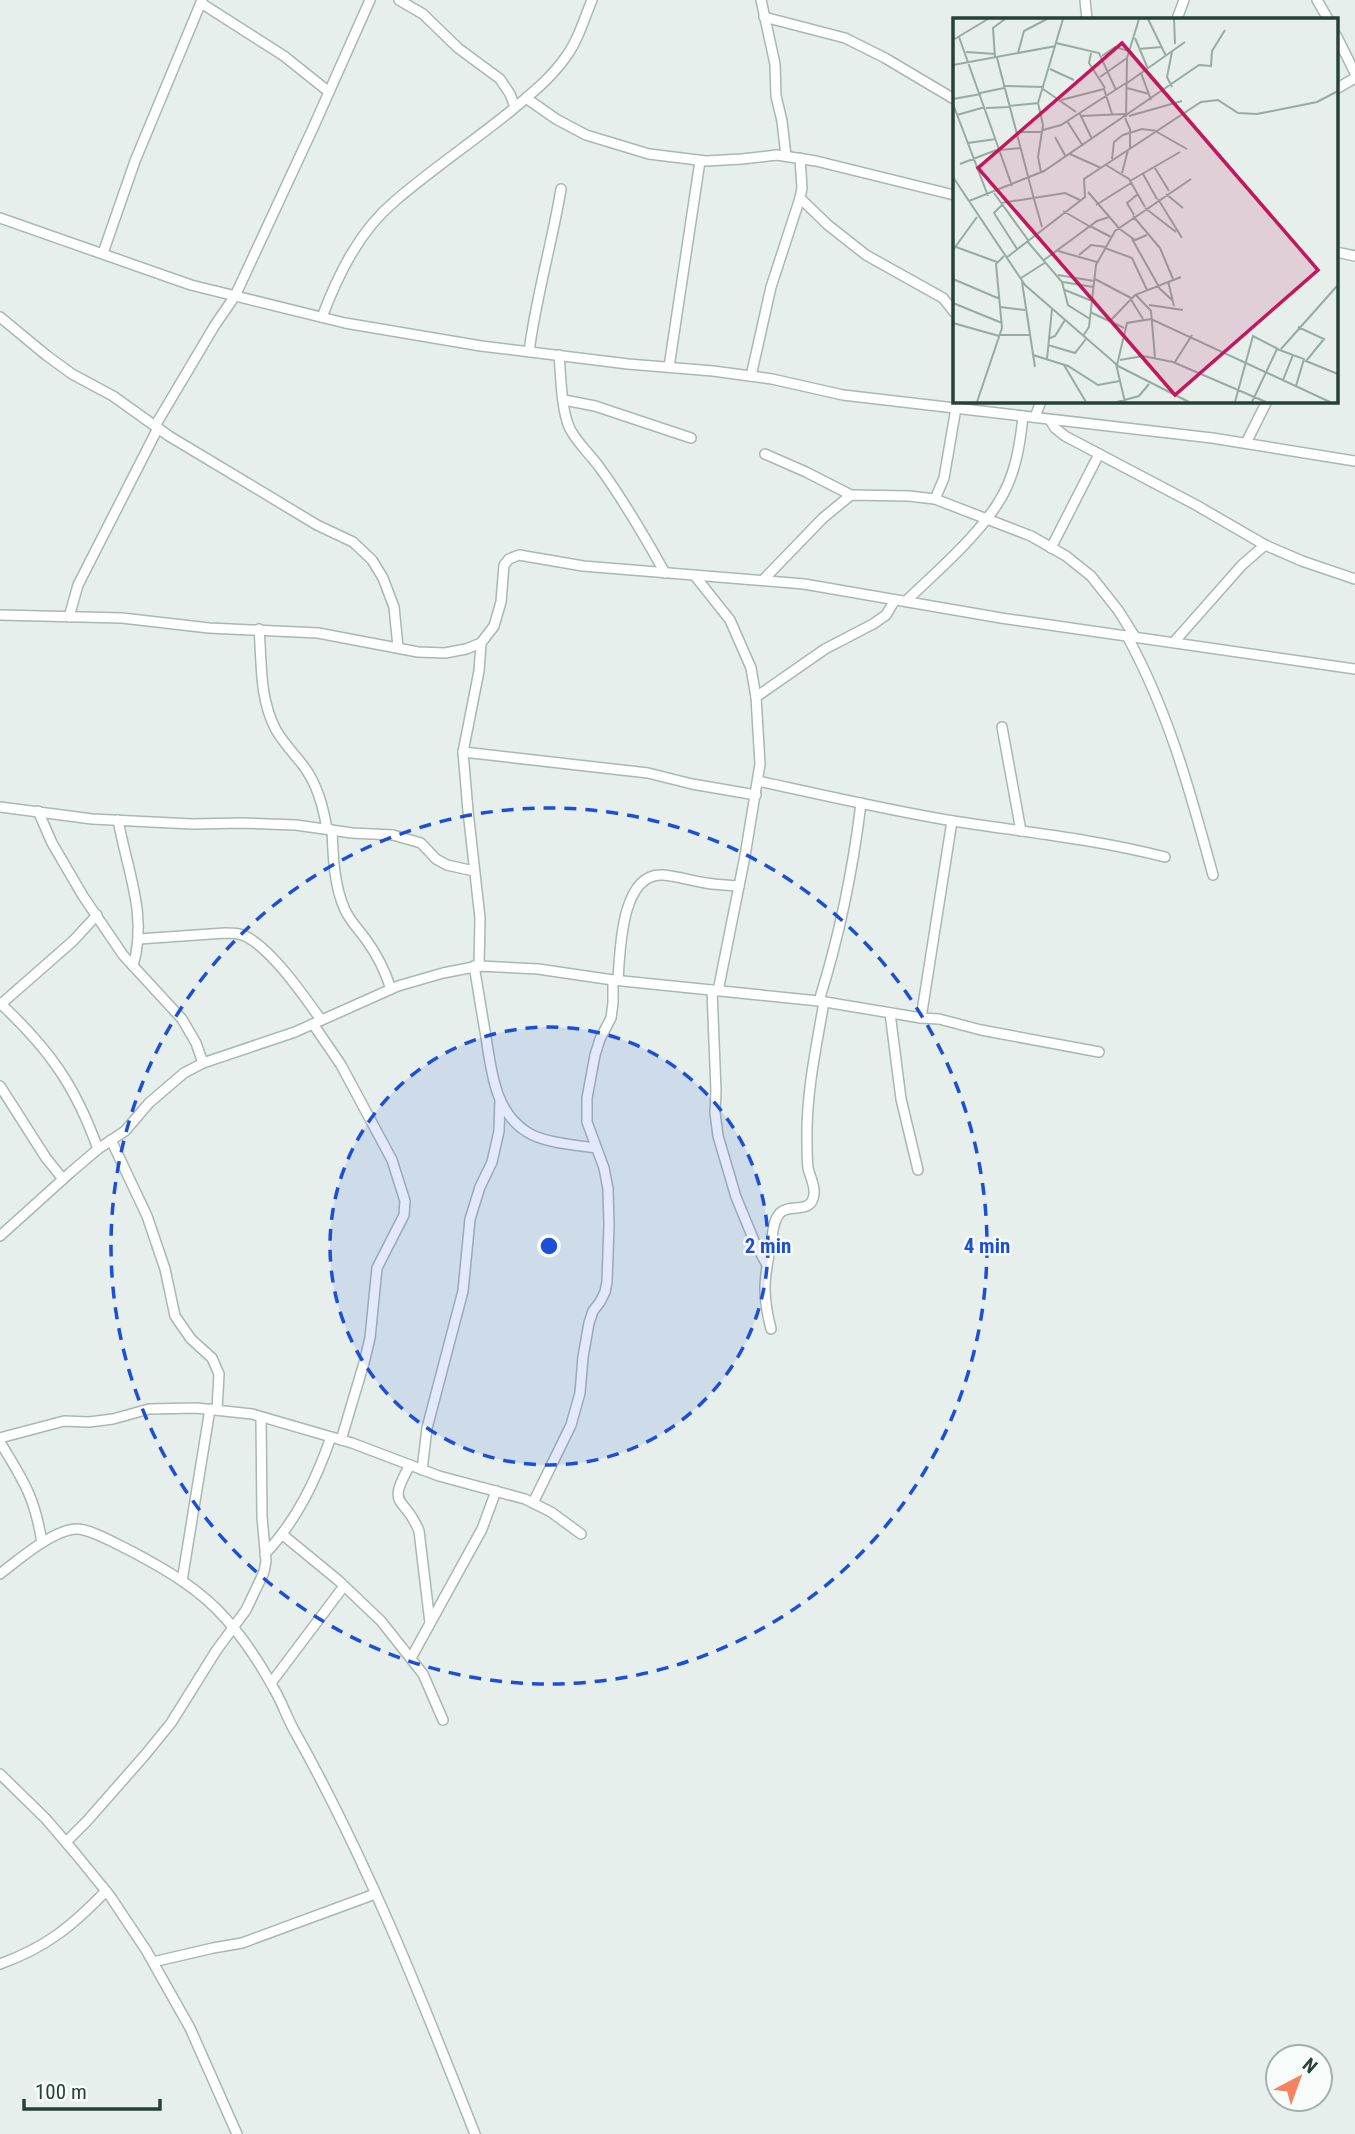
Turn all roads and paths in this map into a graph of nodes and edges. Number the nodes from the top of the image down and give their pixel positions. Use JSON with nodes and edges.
{"nodes":[{"id":1,"x":370,"y":0,"type":"edge"},
{"id":2,"x":399,"y":0,"type":"edge"},
{"id":3,"x":592,"y":0,"type":"edge"},
{"id":4,"x":761,"y":0,"type":"edge"},
{"id":5,"x":1085,"y":0,"type":"edge"},
{"id":6,"x":1184,"y":0,"type":"edge"},
{"id":7,"x":1317,"y":0,"type":"edge"},
{"id":8,"x":201,"y":2,"type":"edge"},
{"id":9,"x":764,"y":17,"type":"junction"},
{"id":10,"x":1087,"y":18,"type":"edge"},
{"id":11,"x":1177,"y":18,"type":"edge"},
{"id":12,"x":1327,"y":18,"type":"edge"},
{"id":13,"x":1338,"y":39,"type":"edge"},
{"id":14,"x":1355,"y":76,"type":"edge"},
{"id":15,"x":1338,"y":88,"type":"edge"},
{"id":16,"x":330,"y":92,"type":"junction"},
{"id":17,"x":526,"y":98,"type":"junction"},
{"id":18,"x":953,"y":98,"type":"edge"},
{"id":19,"x":515,"y":107,"type":"junction"},
{"id":20,"x":786,"y":156,"type":"junction"},
{"id":21,"x":800,"y":158,"type":"junction"},
{"id":22,"x":700,"y":160,"type":"junction"},
{"id":23,"x":561,"y":189,"type":"dead end"},
{"id":24,"x":953,"y":195,"type":"edge"},
{"id":25,"x":800,"y":198,"type":"junction"},
{"id":26,"x":0,"y":218,"type":"edge"},
{"id":27,"x":1338,"y":252,"type":"edge"},
{"id":28,"x":103,"y":253,"type":"junction"},
{"id":29,"x":1355,"y":256,"type":"edge"},
{"id":30,"x":235,"y":296,"type":"junction"},
{"id":31,"x":953,"y":311,"type":"edge"},
{"id":32,"x":0,"y":317,"type":"edge"},
{"id":33,"x":322,"y":317,"type":"junction"},
{"id":34,"x":528,"y":352,"type":"junction"},
{"id":35,"x":559,"y":355,"type":"junction"},
{"id":36,"x":670,"y":367,"type":"junction"},
{"id":37,"x":751,"y":376,"type":"junction"},
{"id":38,"x":564,"y":400,"type":"junction"},
{"id":39,"x":1041,"y":402,"type":"edge"},
{"id":40,"x":1266,"y":402,"type":"edge"},
{"id":41,"x":956,"y":408,"type":"junction"},
{"id":42,"x":1023,"y":416,"type":"junction"},
{"id":43,"x":1035,"y":417,"type":"junction"},
{"id":44,"x":1050,"y":420,"type":"junction"},
{"id":45,"x":157,"y":427,"type":"junction"},
{"id":46,"x":691,"y":438,"type":"dead end"},
{"id":47,"x":1246,"y":443,"type":"junction"},
{"id":48,"x":765,"y":454,"type":"dead end"},
{"id":49,"x":1099,"y":454,"type":"junction"},
{"id":50,"x":1355,"y":461,"type":"edge"},
{"id":51,"x":851,"y":495,"type":"junction"},
{"id":52,"x":935,"y":499,"type":"junction"},
{"id":53,"x":987,"y":519,"type":"junction"},
{"id":54,"x":1265,"y":545,"type":"junction"},
{"id":55,"x":1051,"y":548,"type":"junction"},
{"id":56,"x":665,"y":573,"type":"junction"},
{"id":57,"x":695,"y":576,"type":"junction"},
{"id":58,"x":1355,"y":579,"type":"edge"},
{"id":59,"x":764,"y":580,"type":"junction"},
{"id":60,"x":895,"y":600,"type":"junction"},
{"id":61,"x":906,"y":601,"type":"junction"},
{"id":62,"x":0,"y":615,"type":"edge"},
{"id":63,"x":69,"y":617,"type":"junction"},
{"id":64,"x":259,"y":629,"type":"junction"},
{"id":65,"x":1131,"y":637,"type":"junction"},
{"id":66,"x":1174,"y":642,"type":"junction"},
{"id":67,"x":481,"y":643,"type":"junction"},
{"id":68,"x":398,"y":648,"type":"junction"},
{"id":69,"x":1355,"y":669,"type":"edge"},
{"id":70,"x":756,"y":697,"type":"junction"},
{"id":71,"x":1002,"y":727,"type":"dead end"},
{"id":72,"x":463,"y":752,"type":"junction"},
{"id":73,"x":758,"y":781,"type":"junction"},
{"id":74,"x":756,"y":794,"type":"junction"},
{"id":75,"x":860,"y":803,"type":"junction"},
{"id":76,"x":0,"y":807,"type":"edge"},
{"id":77,"x":38,"y":811,"type":"junction"},
{"id":78,"x":118,"y":820,"type":"junction"},
{"id":79,"x":952,"y":821,"type":"junction"},
{"id":80,"x":330,"y":830,"type":"junction"},
{"id":81,"x":1021,"y":831,"type":"junction"},
{"id":82,"x":1165,"y":857,"type":"dead end"},
{"id":83,"x":474,"y":872,"type":"junction"},
{"id":84,"x":1213,"y":875,"type":"dead end"},
{"id":85,"x":739,"y":886,"type":"junction"},
{"id":86,"x":97,"y":915,"type":"junction"},
{"id":87,"x":139,"y":939,"type":"junction"},
{"id":88,"x":133,"y":966,"type":"junction"},
{"id":89,"x":476,"y":966,"type":"junction"},
{"id":90,"x":615,"y":980,"type":"junction"},
{"id":91,"x":391,"y":989,"type":"junction"},
{"id":92,"x":715,"y":990,"type":"junction"},
{"id":93,"x":822,"y":1002,"type":"junction"},
{"id":94,"x":1,"y":1003,"type":"edge"},
{"id":95,"x":890,"y":1013,"type":"junction"},
{"id":96,"x":921,"y":1018,"type":"junction"},
{"id":97,"x":317,"y":1022,"type":"junction"},
{"id":98,"x":1099,"y":1052,"type":"dead end"},
{"id":99,"x":203,"y":1063,"type":"junction"},
{"id":100,"x":0,"y":1086,"type":"edge"},
{"id":101,"x":500,"y":1100,"type":"junction"},
{"id":102,"x":111,"y":1140,"type":"junction"},
{"id":103,"x":596,"y":1148,"type":"junction"},
{"id":104,"x":98,"y":1149,"type":"junction"},
{"id":105,"x":918,"y":1170,"type":"dead end"},
{"id":106,"x":63,"y":1179,"type":"junction"},
{"id":107,"x":0,"y":1236,"type":"edge"},
{"id":108,"x":766,"y":1263,"type":"junction"},
{"id":109,"x":771,"y":1329,"type":"dead end"},
{"id":110,"x":213,"y":1409,"type":"junction"},
{"id":111,"x":261,"y":1417,"type":"junction"},
{"id":112,"x":336,"y":1438,"type":"junction"},
{"id":113,"x":0,"y":1440,"type":"edge"},
{"id":114,"x":410,"y":1465,"type":"junction"},
{"id":115,"x":422,"y":1470,"type":"junction"},
{"id":116,"x":496,"y":1490,"type":"junction"},
{"id":117,"x":533,"y":1503,"type":"junction"},
{"id":118,"x":581,"y":1534,"type":"dead end"},
{"id":119,"x":283,"y":1535,"type":"junction"},
{"id":120,"x":43,"y":1543,"type":"junction"},
{"id":121,"x":265,"y":1554,"type":"junction"},
{"id":122,"x":0,"y":1574,"type":"edge"},
{"id":123,"x":182,"y":1581,"type":"junction"},
{"id":124,"x":345,"y":1586,"type":"junction"},
{"id":125,"x":430,"y":1623,"type":"junction"},
{"id":126,"x":232,"y":1628,"type":"junction"},
{"id":127,"x":411,"y":1658,"type":"junction"},
{"id":128,"x":271,"y":1683,"type":"junction"},
{"id":129,"x":443,"y":1720,"type":"dead end"},
{"id":130,"x":0,"y":1773,"type":"edge"},
{"id":131,"x":66,"y":1842,"type":"junction"},
{"id":132,"x":106,"y":1891,"type":"junction"},
{"id":133,"x":375,"y":1894,"type":"junction"},
{"id":134,"x":153,"y":1962,"type":"junction"},
{"id":135,"x":0,"y":1964,"type":"edge"},
{"id":136,"x":237,"y":2134,"type":"edge"},
{"id":137,"x":475,"y":2134,"type":"edge"}],
"edges":[{"from":1,"to":16,"type":"street"},
{"from":2,"to":19,"type":"street"},
{"from":3,"to":17,"type":"street"},
{"from":4,"to":9,"type":"street"},
{"from":5,"to":10,"type":"street"},
{"from":6,"to":11,"type":"street"},
{"from":7,"to":12,"type":"street"},
{"from":8,"to":16,"type":"street"},
{"from":8,"to":28,"type":"street"},
{"from":9,"to":18,"type":"street"},
{"from":9,"to":20,"type":"street"},
{"from":13,"to":14,"type":"street"},
{"from":14,"to":15,"type":"street"},
{"from":16,"to":30,"type":"street"},
{"from":17,"to":19,"type":"street"},
{"from":17,"to":22,"type":"street"},
{"from":19,"to":33,"type":"street"},
{"from":20,"to":21,"type":"street"},
{"from":20,"to":22,"type":"street"},
{"from":21,"to":24,"type":"street"},
{"from":21,"to":25,"type":"street"},
{"from":22,"to":36,"type":"street"},
{"from":23,"to":34,"type":"street"},
{"from":25,"to":31,"type":"street"},
{"from":25,"to":37,"type":"street"},
{"from":26,"to":28,"type":"street"},
{"from":27,"to":29,"type":"street"},
{"from":28,"to":30,"type":"street"},
{"from":30,"to":33,"type":"street"},
{"from":30,"to":45,"type":"street"},
{"from":32,"to":45,"type":"street"},
{"from":33,"to":34,"type":"street"},
{"from":34,"to":35,"type":"street"},
{"from":35,"to":36,"type":"street"},
{"from":35,"to":38,"type":"street"},
{"from":36,"to":37,"type":"street"},
{"from":37,"to":41,"type":"street"},
{"from":38,"to":46,"type":"street"},
{"from":38,"to":56,"type":"street"},
{"from":39,"to":43,"type":"street"},
{"from":40,"to":47,"type":"street"},
{"from":41,"to":42,"type":"street"},
{"from":41,"to":52,"type":"street"},
{"from":42,"to":43,"type":"street"},
{"from":42,"to":53,"type":"street"},
{"from":43,"to":44,"type":"street"},
{"from":44,"to":47,"type":"street"},
{"from":44,"to":49,"type":"street"},
{"from":45,"to":63,"type":"street"},
{"from":45,"to":68,"type":"street"},
{"from":47,"to":50,"type":"street"},
{"from":48,"to":51,"type":"street"},
{"from":49,"to":54,"type":"street"},
{"from":49,"to":55,"type":"street"},
{"from":51,"to":52,"type":"street"},
{"from":51,"to":59,"type":"street"},
{"from":52,"to":53,"type":"street"},
{"from":53,"to":55,"type":"street"},
{"from":53,"to":61,"type":"street"},
{"from":54,"to":58,"type":"street"},
{"from":54,"to":66,"type":"street"},
{"from":55,"to":65,"type":"street"},
{"from":56,"to":57,"type":"street"},
{"from":56,"to":67,"type":"street"},
{"from":57,"to":59,"type":"street"},
{"from":57,"to":70,"type":"street"},
{"from":59,"to":60,"type":"street"},
{"from":60,"to":61,"type":"street"},
{"from":60,"to":70,"type":"street"},
{"from":61,"to":65,"type":"street"},
{"from":62,"to":63,"type":"street"},
{"from":63,"to":64,"type":"street"},
{"from":64,"to":68,"type":"street"},
{"from":64,"to":80,"type":"street"},
{"from":65,"to":66,"type":"street"},
{"from":65,"to":84,"type":"street"},
{"from":66,"to":69,"type":"street"},
{"from":67,"to":68,"type":"street"},
{"from":67,"to":72,"type":"street"},
{"from":70,"to":73,"type":"street"},
{"from":71,"to":81,"type":"street"},
{"from":72,"to":74,"type":"street"},
{"from":72,"to":83,"type":"street"},
{"from":73,"to":74,"type":"street"},
{"from":73,"to":75,"type":"street"},
{"from":74,"to":85,"type":"street"},
{"from":75,"to":79,"type":"street"},
{"from":75,"to":93,"type":"street"},
{"from":76,"to":77,"type":"street"},
{"from":77,"to":78,"type":"street"},
{"from":77,"to":86,"type":"street"},
{"from":78,"to":80,"type":"street"},
{"from":78,"to":87,"type":"street"},
{"from":79,"to":81,"type":"street"},
{"from":79,"to":96,"type":"street"},
{"from":80,"to":83,"type":"street"},
{"from":80,"to":91,"type":"street"},
{"from":81,"to":82,"type":"street"},
{"from":83,"to":89,"type":"street"},
{"from":85,"to":90,"type":"street"},
{"from":85,"to":92,"type":"street"},
{"from":86,"to":88,"type":"street"},
{"from":86,"to":94,"type":"street"},
{"from":87,"to":88,"type":"street"},
{"from":87,"to":97,"type":"street"},
{"from":88,"to":99,"type":"street"},
{"from":89,"to":90,"type":"street"},
{"from":89,"to":91,"type":"street"},
{"from":89,"to":101,"type":"street"},
{"from":90,"to":92,"type":"street"},
{"from":90,"to":103,"type":"street"},
{"from":91,"to":97,"type":"street"},
{"from":92,"to":93,"type":"street"},
{"from":92,"to":108,"type":"street"},
{"from":93,"to":95,"type":"street"},
{"from":93,"to":108,"type":"street"},
{"from":94,"to":104,"type":"street"},
{"from":95,"to":96,"type":"street"},
{"from":95,"to":105,"type":"street"},
{"from":96,"to":98,"type":"street"},
{"from":97,"to":99,"type":"street"},
{"from":97,"to":112,"type":"street"},
{"from":99,"to":102,"type":"street"},
{"from":100,"to":106,"type":"street"},
{"from":101,"to":103,"type":"street"},
{"from":101,"to":115,"type":"street"},
{"from":102,"to":104,"type":"street"},
{"from":102,"to":110,"type":"street"},
{"from":103,"to":117,"type":"street"},
{"from":104,"to":106,"type":"street"},
{"from":106,"to":107,"type":"street"},
{"from":108,"to":109,"type":"street"},
{"from":110,"to":111,"type":"street"},
{"from":110,"to":113,"type":"street"},
{"from":110,"to":123,"type":"street"},
{"from":111,"to":112,"type":"street"},
{"from":111,"to":121,"type":"street"},
{"from":112,"to":114,"type":"street"},
{"from":112,"to":119,"type":"street"},
{"from":113,"to":120,"type":"street"},
{"from":114,"to":115,"type":"street"},
{"from":114,"to":125,"type":"street"},
{"from":115,"to":116,"type":"street"},
{"from":116,"to":117,"type":"street"},
{"from":116,"to":125,"type":"street"},
{"from":117,"to":118,"type":"street"},
{"from":119,"to":121,"type":"street"},
{"from":119,"to":124,"type":"street"},
{"from":120,"to":122,"type":"street"},
{"from":120,"to":123,"type":"street"},
{"from":121,"to":126,"type":"street"},
{"from":123,"to":126,"type":"street"},
{"from":124,"to":127,"type":"street"},
{"from":124,"to":128,"type":"street"},
{"from":125,"to":127,"type":"street"},
{"from":126,"to":128,"type":"street"},
{"from":126,"to":131,"type":"street"},
{"from":127,"to":129,"type":"street"},
{"from":128,"to":133,"type":"street"},
{"from":130,"to":131,"type":"street"},
{"from":131,"to":132,"type":"street"},
{"from":132,"to":134,"type":"street"},
{"from":132,"to":135,"type":"street"},
{"from":133,"to":134,"type":"street"},
{"from":133,"to":137,"type":"street"},
{"from":134,"to":136,"type":"street"}]}
